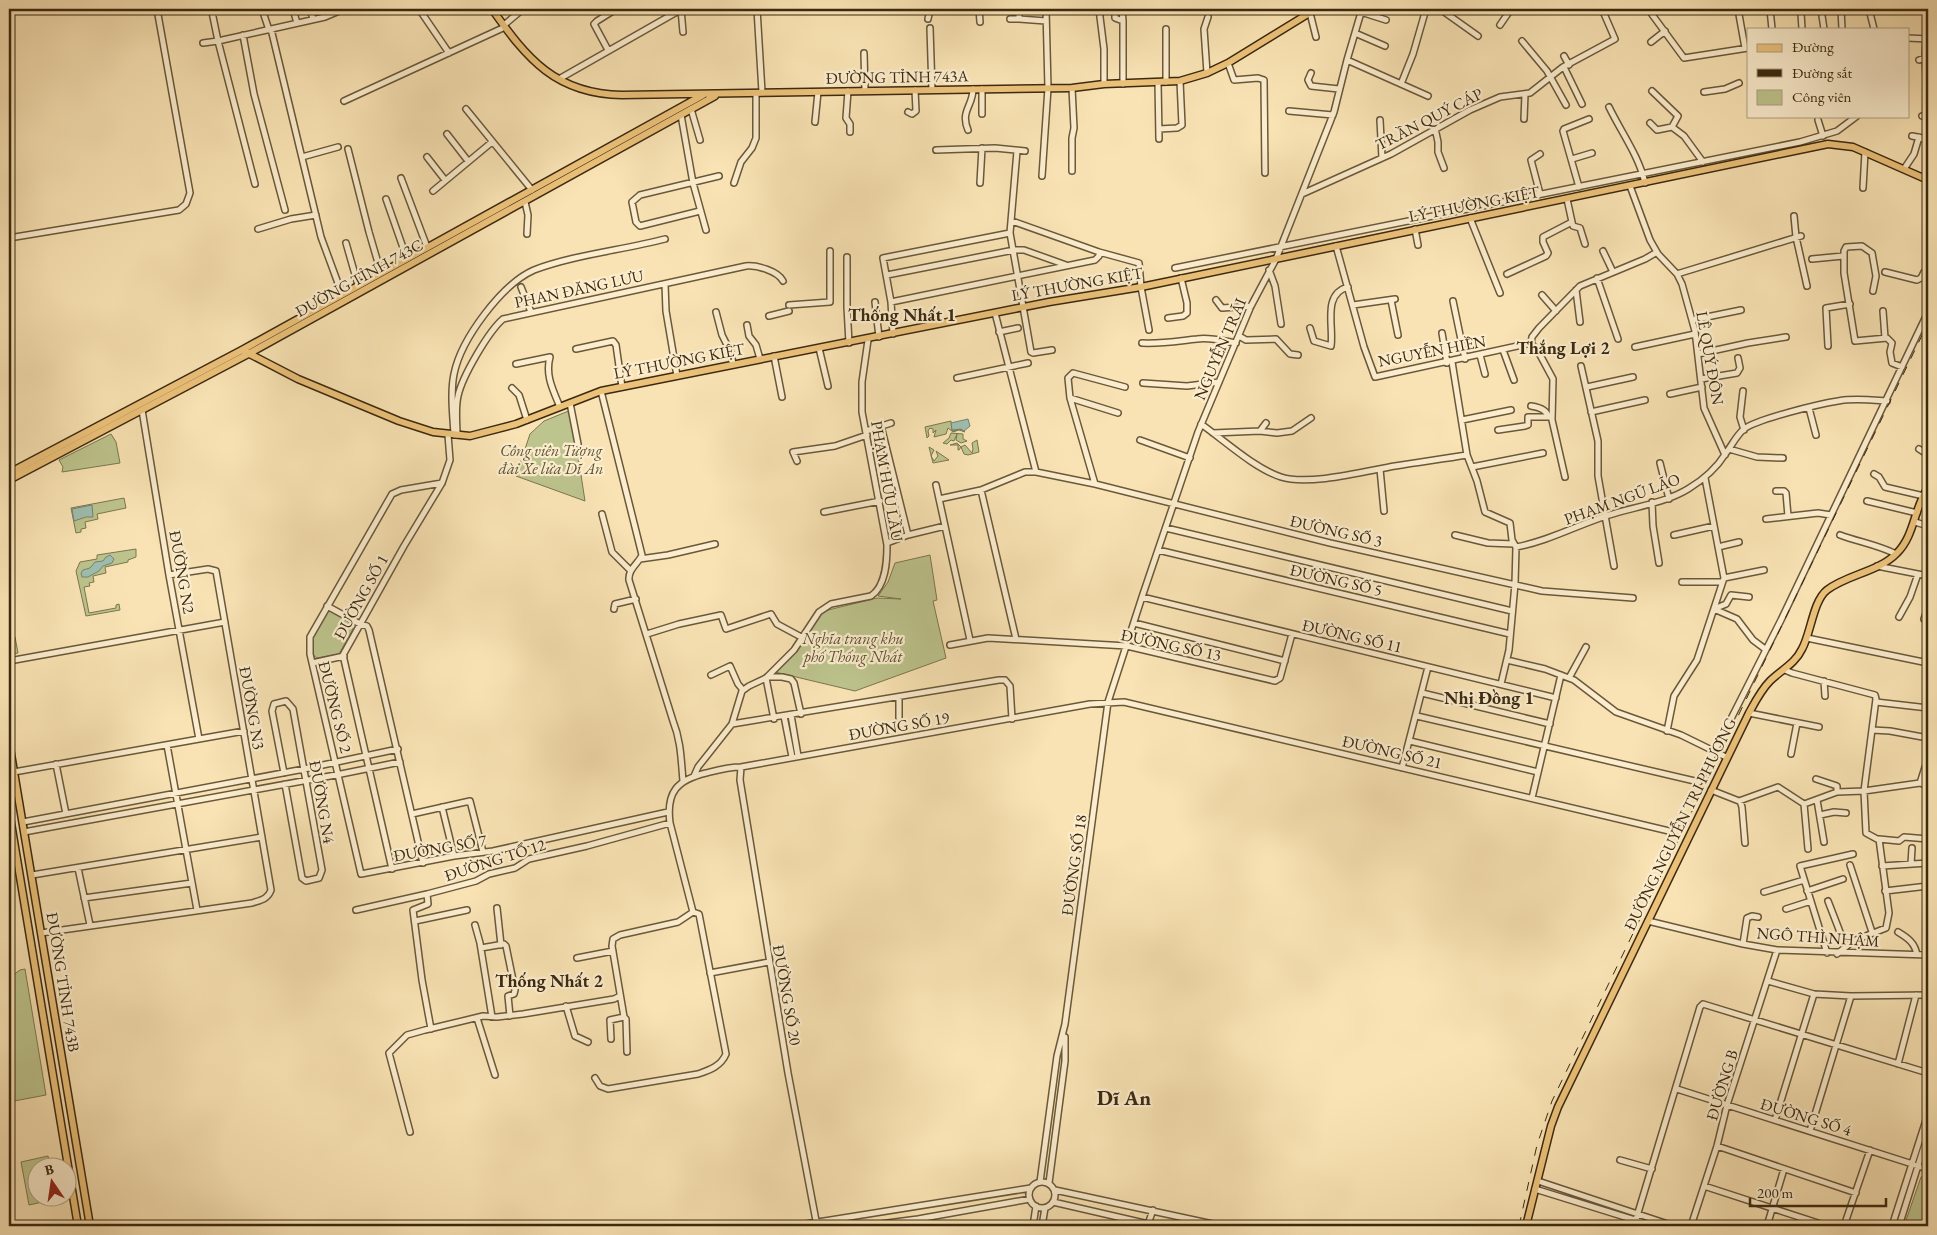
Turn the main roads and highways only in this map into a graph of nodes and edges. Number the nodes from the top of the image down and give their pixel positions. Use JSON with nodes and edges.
{"nodes":[{"id":1,"x":492,"y":9,"type":"edge"},
{"id":2,"x":1316,"y":9,"type":"edge"},
{"id":3,"x":684,"y":94,"type":"junction"},
{"id":4,"x":704,"y":94,"type":"junction"},
{"id":5,"x":718,"y":94,"type":"junction"},
{"id":6,"x":692,"y":106,"type":"junction"},
{"id":7,"x":1928,"y":180,"type":"edge"},
{"id":8,"x":242,"y":350,"type":"junction"},
{"id":9,"x":250,"y":354,"type":"junction"},
{"id":10,"x":140,"y":407,"type":"junction"},
{"id":11,"x":45,"y":458,"type":"junction"},
{"id":12,"x":9,"y":473,"type":"edge"},
{"id":13,"x":9,"y":480,"type":"edge"},
{"id":14,"x":1928,"y":488,"type":"edge"},
{"id":15,"x":1926,"y":496,"type":"edge"},
{"id":16,"x":9,"y":742,"type":"edge"},
{"id":17,"x":9,"y":811,"type":"edge"},
{"id":18,"x":78,"y":1226,"type":"edge"},
{"id":19,"x":90,"y":1226,"type":"edge"},
{"id":20,"x":1526,"y":1226,"type":"edge"}],
"edges":[{"from":1,"to":3,"type":"main road","name":"ĐƯỜNG TỈNH 743A"},
{"from":2,"to":5,"type":"main road","name":"ĐƯỜNG TỈNH 743A"},
{"from":3,"to":4,"type":"main road","name":"ĐƯỜNG TỈNH 743A"},
{"from":3,"to":6,"type":"main road"},
{"from":4,"to":5,"type":"main road","name":"ĐƯỜNG TỈNH 743A"},
{"from":4,"to":6,"type":"main road","name":"ĐƯỜNG TỈNH 743C"},
{"from":5,"to":6,"type":"main road","name":"ĐƯỜNG TỈNH 743C"},
{"from":6,"to":8,"type":"main road","name":"ĐƯỜNG TỈNH 743C"},
{"from":6,"to":9,"type":"main road","name":"ĐƯỜNG TỈNH 743C"},
{"from":7,"to":9,"type":"main road","name":"LÝ THƯỜNG KIỆT"},
{"from":8,"to":9,"type":"main road","name":"LÝ THƯỜNG KIỆT"},
{"from":8,"to":10,"type":"main road","name":"ĐƯỜNG TỈNH 743C"},
{"from":9,"to":10,"type":"main road","name":"ĐƯỜNG TỈNH 743C"},
{"from":10,"to":11,"type":"main road","name":"ĐƯỜNG TỈNH 743C"},
{"from":11,"to":12,"type":"main road","name":"ĐƯỜNG TỈNH 743C"},
{"from":11,"to":13,"type":"main road","name":"ĐƯỜNG TỈNH 743C"},
{"from":14,"to":15,"type":"main road","name":"ĐƯỜNG NGUYỄN TRI PHƯƠNG"},
{"from":15,"to":20,"type":"main road","name":"ĐƯỜNG NGUYỄN TRI PHƯƠNG"},
{"from":16,"to":19,"type":"main road","name":"ĐƯỜNG TỈNH 743B"},
{"from":17,"to":18,"type":"main road","name":"ĐƯỜNG TỈNH 743B"}]}
